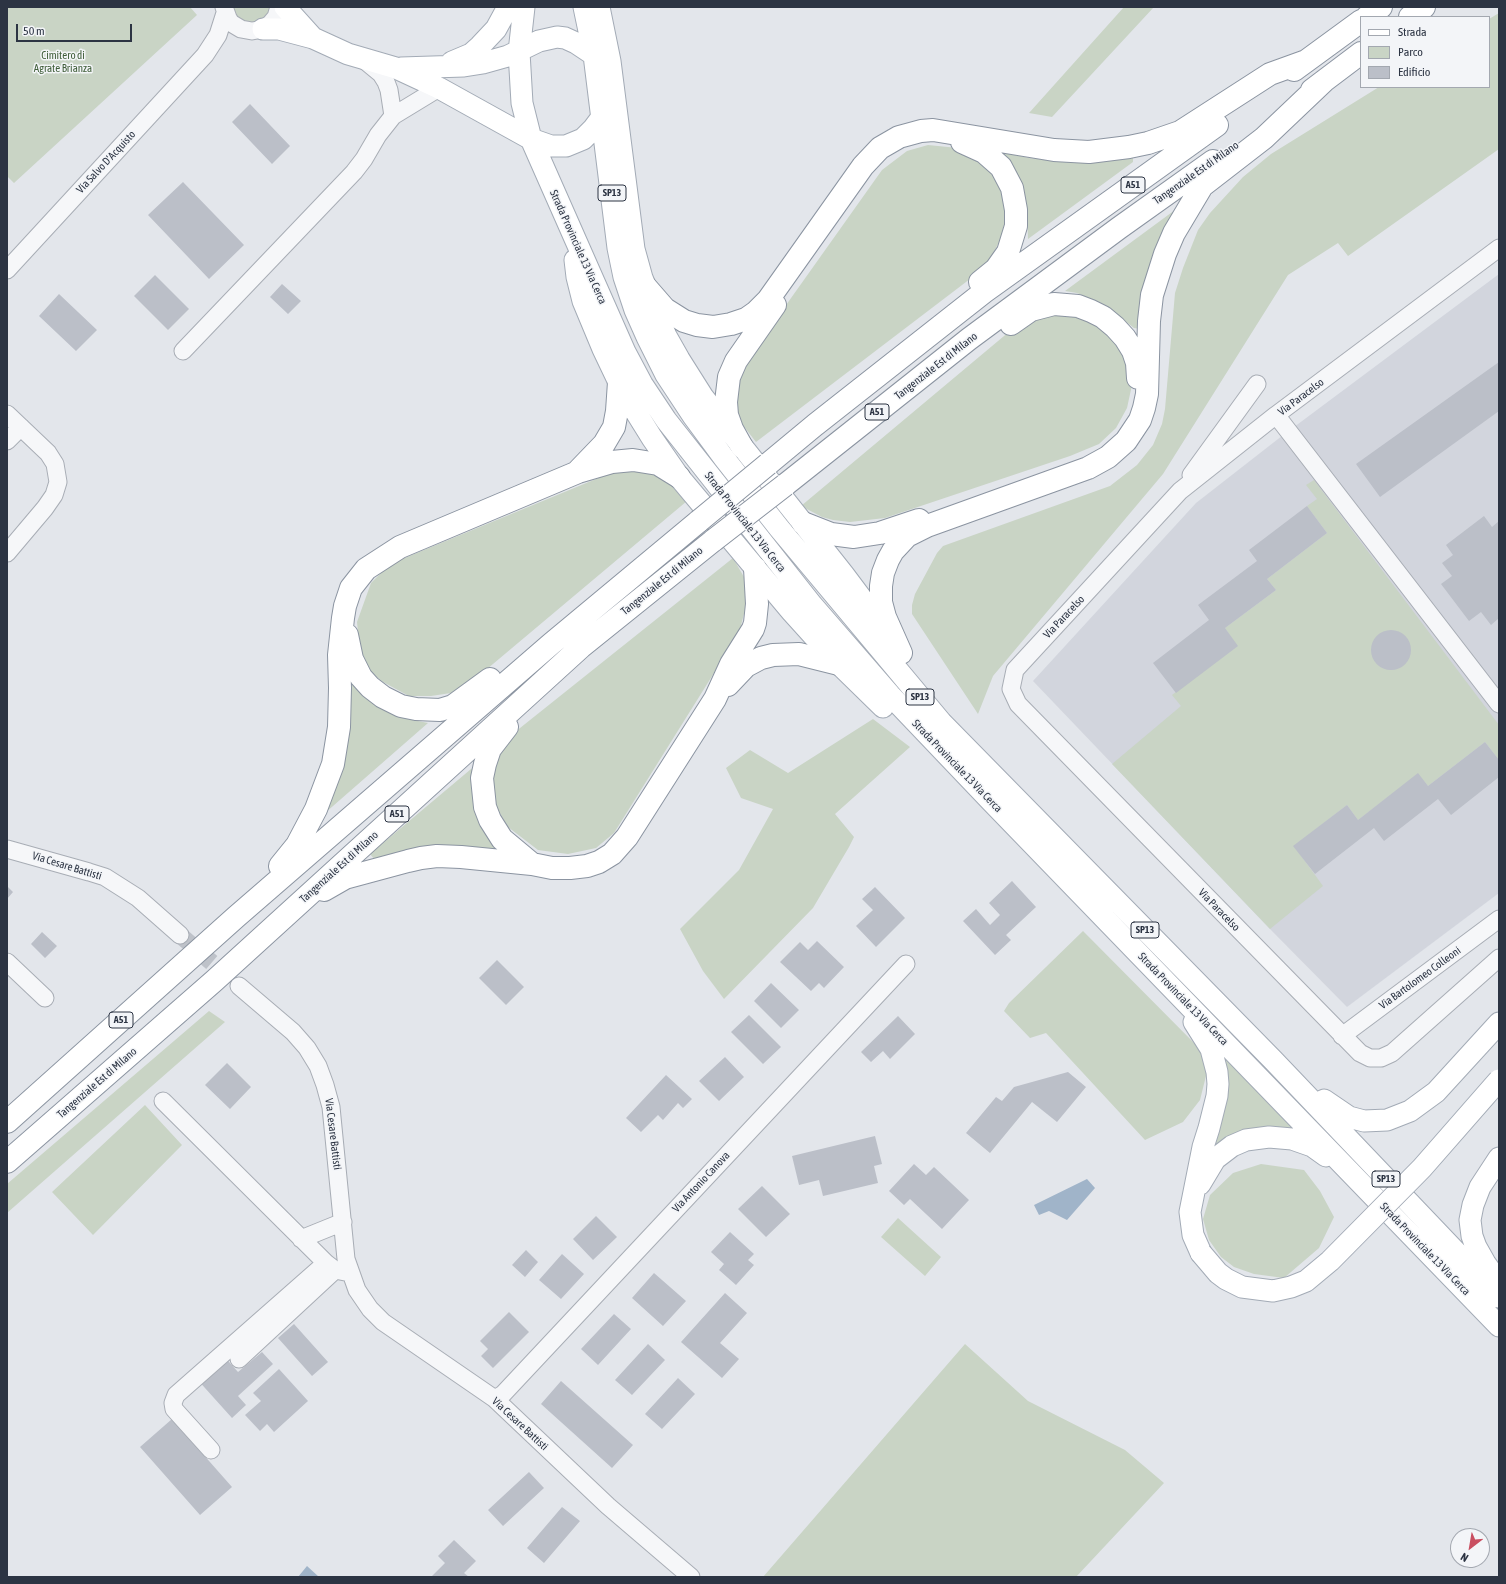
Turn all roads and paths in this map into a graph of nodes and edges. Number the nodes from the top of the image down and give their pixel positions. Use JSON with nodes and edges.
{"nodes":[{"id":1,"x":278,"y":7,"type":"edge"},
{"id":2,"x":285,"y":7,"type":"edge"},
{"id":3,"x":508,"y":7,"type":"edge"},
{"id":4,"x":524,"y":7,"type":"edge"},
{"id":5,"x":584,"y":7,"type":"edge"},
{"id":6,"x":599,"y":7,"type":"edge"},
{"id":7,"x":1381,"y":7,"type":"edge"},
{"id":8,"x":1424,"y":7,"type":"edge"},
{"id":9,"x":224,"y":9,"type":"edge"},
{"id":10,"x":1368,"y":16,"type":"edge"},
{"id":11,"x":1411,"y":16,"type":"edge"},
{"id":12,"x":1360,"y":23,"type":"edge"},
{"id":13,"x":255,"y":30,"type":"junction"},
{"id":14,"x":313,"y":38,"type":"junction"},
{"id":15,"x":519,"y":52,"type":"junction"},
{"id":16,"x":1360,"y":54,"type":"edge"},
{"id":17,"x":205,"y":55,"type":"junction"},
{"id":18,"x":594,"y":55,"type":"junction"},
{"id":19,"x":364,"y":60,"type":"junction"},
{"id":20,"x":1306,"y":61,"type":"junction"},
{"id":21,"x":439,"y":67,"type":"junction"},
{"id":22,"x":396,"y":68,"type":"junction"},
{"id":23,"x":1324,"y":81,"type":"junction"},
{"id":24,"x":439,"y":88,"type":"junction"},
{"id":25,"x":393,"y":116,"type":"junction"},
{"id":26,"x":602,"y":117,"type":"junction"},
{"id":27,"x":531,"y":139,"type":"junction"},
{"id":28,"x":574,"y":237,"type":"junction"},
{"id":29,"x":1499,"y":248,"type":"edge"},
{"id":30,"x":7,"y":270,"type":"edge"},
{"id":31,"x":645,"y":286,"type":"junction"},
{"id":32,"x":969,"y":339,"type":"junction"},
{"id":33,"x":183,"y":351,"type":"dead end"},
{"id":34,"x":908,"y":353,"type":"junction"},
{"id":35,"x":619,"y":382,"type":"junction"},
{"id":36,"x":1257,"y":384,"type":"dead end"},
{"id":37,"x":7,"y":414,"type":"edge"},
{"id":38,"x":1276,"y":415,"type":"junction"},
{"id":39,"x":21,"y":427,"type":"junction"},
{"id":40,"x":7,"y":441,"type":"edge"},
{"id":41,"x":742,"y":447,"type":"junction"},
{"id":42,"x":578,"y":472,"type":"junction"},
{"id":43,"x":680,"y":477,"type":"junction"},
{"id":44,"x":1180,"y":491,"type":"junction"},
{"id":45,"x":803,"y":523,"type":"junction"},
{"id":46,"x":7,"y":553,"type":"edge"},
{"id":47,"x":755,"y":568,"type":"junction"},
{"id":48,"x":343,"y":618,"type":"junction"},
{"id":49,"x":550,"y":644,"type":"junction"},
{"id":50,"x":581,"y":647,"type":"junction"},
{"id":51,"x":901,"y":652,"type":"junction"},
{"id":52,"x":839,"y":664,"type":"junction"},
{"id":53,"x":715,"y":699,"type":"junction"},
{"id":54,"x":1499,"y":704,"type":"edge"},
{"id":55,"x":971,"y":780,"type":"junction"},
{"id":56,"x":1017,"y":799,"type":"junction"},
{"id":57,"x":7,"y":849,"type":"edge"},
{"id":58,"x":532,"y":864,"type":"junction"},
{"id":59,"x":236,"y":917,"type":"junction"},
{"id":60,"x":1499,"y":920,"type":"edge"},
{"id":61,"x":180,"y":935,"type":"tunnel mouth"},
{"id":62,"x":1499,"y":958,"type":"edge"},
{"id":63,"x":7,"y":962,"type":"edge"},
{"id":64,"x":906,"y":964,"type":"dead end"},
{"id":65,"x":214,"y":981,"type":"junction"},
{"id":66,"x":238,"y":986,"type":"tunnel mouth"},
{"id":67,"x":1178,"y":993,"type":"junction"},
{"id":68,"x":45,"y":998,"type":"dead end"},
{"id":69,"x":1499,"y":1023,"type":"edge"},
{"id":70,"x":1342,"y":1036,"type":"junction"},
{"id":71,"x":1273,"y":1060,"type":"junction"},
{"id":72,"x":1499,"y":1080,"type":"edge"},
{"id":73,"x":163,"y":1101,"type":"dead end"},
{"id":74,"x":7,"y":1122,"type":"edge"},
{"id":75,"x":1499,"y":1158,"type":"edge"},
{"id":76,"x":7,"y":1162,"type":"edge"},
{"id":77,"x":1357,"y":1179,"type":"junction"},
{"id":78,"x":1191,"y":1201,"type":"junction"},
{"id":79,"x":343,"y":1222,"type":"junction"},
{"id":80,"x":301,"y":1239,"type":"junction"},
{"id":81,"x":337,"y":1269,"type":"junction"},
{"id":82,"x":1499,"y":1282,"type":"edge"},
{"id":83,"x":1499,"y":1297,"type":"edge"},
{"id":84,"x":1499,"y":1326,"type":"edge"},
{"id":85,"x":239,"y":1359,"type":"dead end"},
{"id":86,"x":495,"y":1399,"type":"junction"},
{"id":87,"x":211,"y":1450,"type":"dead end"},
{"id":88,"x":692,"y":1577,"type":"edge"}],
"edges":[{"from":1,"to":13,"type":"street"},
{"from":2,"to":14,"type":"main road"},
{"from":3,"to":21,"type":"main road"},
{"from":4,"to":15,"type":"main road","name":"Strada Provinciale 13 Via Cerca","number":"SP13"},
{"from":5,"to":18,"type":"main road","name":"Strada Provinciale 13 Via Cerca","number":"SP13"},
{"from":6,"to":31,"type":"main road"},
{"from":7,"to":10,"type":"highway"},
{"from":8,"to":11,"type":"highway"},
{"from":9,"to":13,"type":"street"},
{"from":9,"to":17,"type":"street","name":"Via Salvo D'Acquisto"},
{"from":12,"to":20,"type":"highway","name":"Tangenziale Est di Milano","number":"A51"},
{"from":13,"to":14,"type":"main road"},
{"from":13,"to":17,"type":"street","name":"Via Salvo D'Acquisto"},
{"from":14,"to":19,"type":"main road"},
{"from":15,"to":18,"type":"main road"},
{"from":15,"to":21,"type":"main road"},
{"from":15,"to":27,"type":"main road","name":"Strada Provinciale 13 Via Cerca","number":"SP13"},
{"from":16,"to":23,"type":"highway","name":"Tangenziale Est di Milano","number":"A51"},
{"from":17,"to":30,"type":"street","name":"Via Salvo D'Acquisto"},
{"from":18,"to":26,"type":"main road","name":"Strada Provinciale 13 Via Cerca","number":"SP13"},
{"from":19,"to":22,"type":"main road"},
{"from":19,"to":25,"type":"street"},
{"from":20,"to":31,"type":"highway"},
{"from":20,"to":34,"type":"highway","name":"Tangenziale Est di Milano","number":"A51"},
{"from":21,"to":22,"type":"main road"},
{"from":22,"to":24,"type":"main road"},
{"from":23,"to":32,"type":"highway","name":"Tangenziale Est di Milano","number":"A51"},
{"from":23,"to":51,"type":"highway"},
{"from":24,"to":25,"type":"street"},
{"from":24,"to":27,"type":"main road"},
{"from":25,"to":33,"type":"street"},
{"from":26,"to":27,"type":"main road"},
{"from":26,"to":56,"type":"main road","name":"Strada Provinciale 13 Via Cerca","number":"SP13"},
{"from":27,"to":28,"type":"main road","name":"Strada Provinciale 13 Via Cerca","number":"SP13"},
{"from":28,"to":35,"type":"main road"},
{"from":28,"to":55,"type":"main road","name":"Strada Provinciale 13 Via Cerca","number":"SP13"},
{"from":29,"to":38,"type":"street","name":"Via Paracelso"},
{"from":31,"to":41,"type":"main road"},
{"from":32,"to":45,"type":"highway"},
{"from":32,"to":50,"type":"highway","name":"Tangenziale Est di Milano","number":"A51","bridge":true},
{"from":34,"to":41,"type":"highway"},
{"from":34,"to":49,"type":"highway","name":"Tangenziale Est di Milano","number":"A51","bridge":true},
{"from":35,"to":42,"type":"highway"},
{"from":35,"to":43,"type":"main road"},
{"from":36,"to":44,"type":"street"},
{"from":37,"to":39,"type":"street"},
{"from":38,"to":44,"type":"street","name":"Via Paracelso"},
{"from":38,"to":54,"type":"street"},
{"from":39,"to":40,"type":"street"},
{"from":39,"to":46,"type":"street"},
{"from":41,"to":45,"type":"main road"},
{"from":42,"to":43,"type":"highway"},
{"from":42,"to":48,"type":"highway"},
{"from":43,"to":47,"type":"main road"},
{"from":44,"to":70,"type":"street","name":"Via Paracelso"},
{"from":45,"to":51,"type":"main road"},
{"from":47,"to":52,"type":"main road"},
{"from":47,"to":53,"type":"highway"},
{"from":48,"to":49,"type":"highway"},
{"from":48,"to":59,"type":"highway"},
{"from":49,"to":59,"type":"highway","name":"Tangenziale Est di Milano","number":"A51"},
{"from":50,"to":58,"type":"highway"},
{"from":50,"to":65,"type":"highway","name":"Tangenziale Est di Milano","number":"A51"},
{"from":51,"to":56,"type":"main road"},
{"from":52,"to":53,"type":"highway"},
{"from":52,"to":55,"type":"main road"},
{"from":53,"to":58,"type":"highway"},
{"from":55,"to":67,"type":"main road","name":"Strada Provinciale 13 Via Cerca","number":"SP13"},
{"from":56,"to":71,"type":"main road","name":"Strada Provinciale 13 Via Cerca","number":"SP13"},
{"from":57,"to":61,"type":"street","name":"Via Cesare Battisti"},
{"from":58,"to":65,"type":"highway"},
{"from":59,"to":74,"type":"highway","name":"Tangenziale Est di Milano","number":"A51"},
{"from":60,"to":70,"type":"street","name":"Via Bartolomeo Colleoni"},
{"from":62,"to":70,"type":"street","name":"Via Paracelso"},
{"from":63,"to":68,"type":"street"},
{"from":64,"to":86,"type":"street","name":"Via Antonio Canova"},
{"from":65,"to":76,"type":"highway","name":"Tangenziale Est di Milano","number":"A51"},
{"from":66,"to":79,"type":"street","name":"Via Cesare Battisti"},
{"from":67,"to":77,"type":"main road","name":"Strada Provinciale 13 Via Cerca","number":"SP13"},
{"from":67,"to":78,"type":"main road"},
{"from":69,"to":71,"type":"main road"},
{"from":71,"to":83,"type":"main road","name":"Strada Provinciale 13 Via Cerca","number":"SP13"},
{"from":72,"to":78,"type":"main road","bridge":true},
{"from":73,"to":80,"type":"street","name":"Via Cesare Battisti"},
{"from":75,"to":82,"type":"main road"},
{"from":77,"to":78,"type":"main road"},
{"from":77,"to":84,"type":"main road","name":"Strada Provinciale 13 Via Cerca","number":"SP13"},
{"from":79,"to":80,"type":"street"},
{"from":79,"to":81,"type":"street","name":"Via Cesare Battisti"},
{"from":80,"to":81,"type":"street","name":"Via Cesare Battisti"},
{"from":81,"to":85,"type":"street"},
{"from":81,"to":86,"type":"street","name":"Via Cesare Battisti"},
{"from":81,"to":87,"type":"street"},
{"from":86,"to":88,"type":"street","name":"Via Cesare Battisti"}]}
